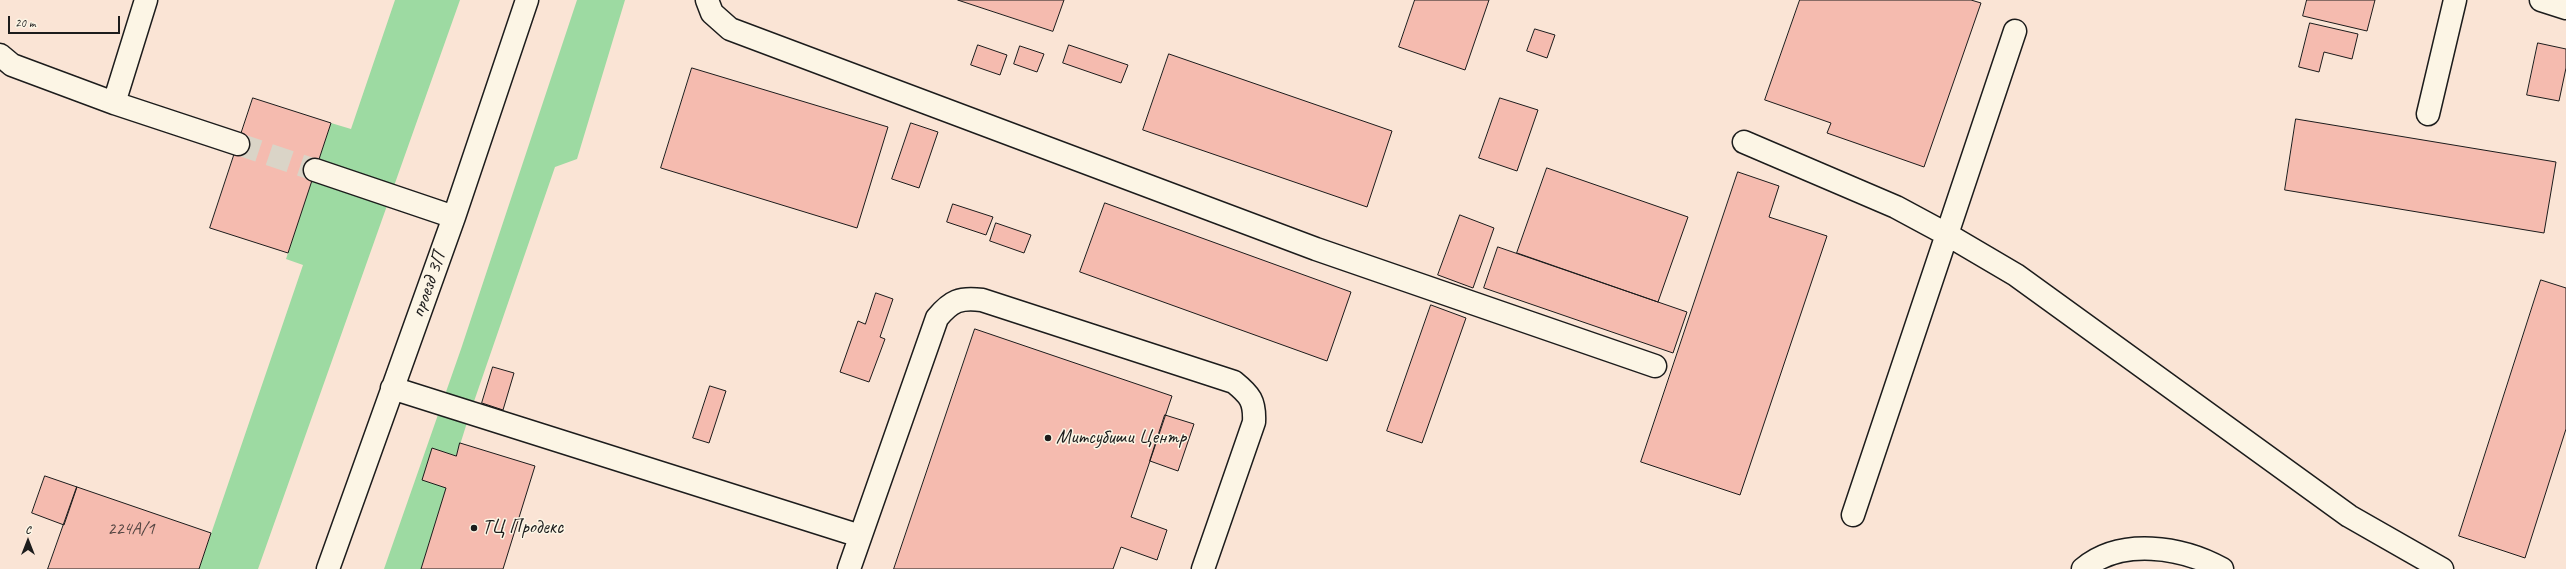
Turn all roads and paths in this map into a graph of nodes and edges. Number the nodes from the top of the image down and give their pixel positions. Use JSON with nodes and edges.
{"nodes":[{"id":1,"x":146,"y":0,"type":"edge"},
{"id":2,"x":526,"y":0,"type":"edge"},
{"id":3,"x":707,"y":0,"type":"edge"},
{"id":4,"x":2455,"y":0,"type":"edge"},
{"id":5,"x":2541,"y":0,"type":"edge"},
{"id":6,"x":2566,"y":8,"type":"edge"},
{"id":7,"x":2015,"y":31,"type":"dead end"},
{"id":8,"x":0,"y":55,"type":"edge"},
{"id":9,"x":114,"y":103,"type":"junction"},
{"id":10,"x":2428,"y":114,"type":"dead end"},
{"id":11,"x":1744,"y":142,"type":"dead end"},
{"id":12,"x":238,"y":144,"type":"tunnel mouth"},
{"id":13,"x":315,"y":170,"type":"tunnel mouth"},
{"id":14,"x":454,"y":217,"type":"junction"},
{"id":15,"x":1948,"y":235,"type":"junction"},
{"id":16,"x":1655,"y":366,"type":"dead end"},
{"id":17,"x":392,"y":388,"type":"junction"},
{"id":18,"x":1853,"y":514,"type":"dead end"},
{"id":19,"x":860,"y":536,"type":"junction"},
{"id":20,"x":328,"y":569,"type":"edge"},
{"id":21,"x":849,"y":569,"type":"edge"},
{"id":22,"x":1203,"y":569,"type":"edge"},
{"id":23,"x":2083,"y":569,"type":"edge"},
{"id":24,"x":2222,"y":569,"type":"edge"},
{"id":25,"x":2442,"y":569,"type":"edge"}],
"edges":[{"from":1,"to":9,"type":"street"},
{"from":2,"to":14,"type":"street","name":"проезд 3П"},
{"from":3,"to":16,"type":"street"},
{"from":4,"to":10,"type":"street"},
{"from":5,"to":6,"type":"street"},
{"from":7,"to":15,"type":"street"},
{"from":8,"to":9,"type":"street"},
{"from":9,"to":12,"type":"street"},
{"from":11,"to":15,"type":"street"},
{"from":13,"to":14,"type":"street"},
{"from":14,"to":17,"type":"street","name":"проезд 3П"},
{"from":15,"to":18,"type":"street"},
{"from":15,"to":25,"type":"street"},
{"from":17,"to":19,"type":"street"},
{"from":17,"to":20,"type":"street","name":"проезд 3П"},
{"from":19,"to":21,"type":"street"},
{"from":19,"to":22,"type":"street"},
{"from":23,"to":24,"type":"street"}]}
